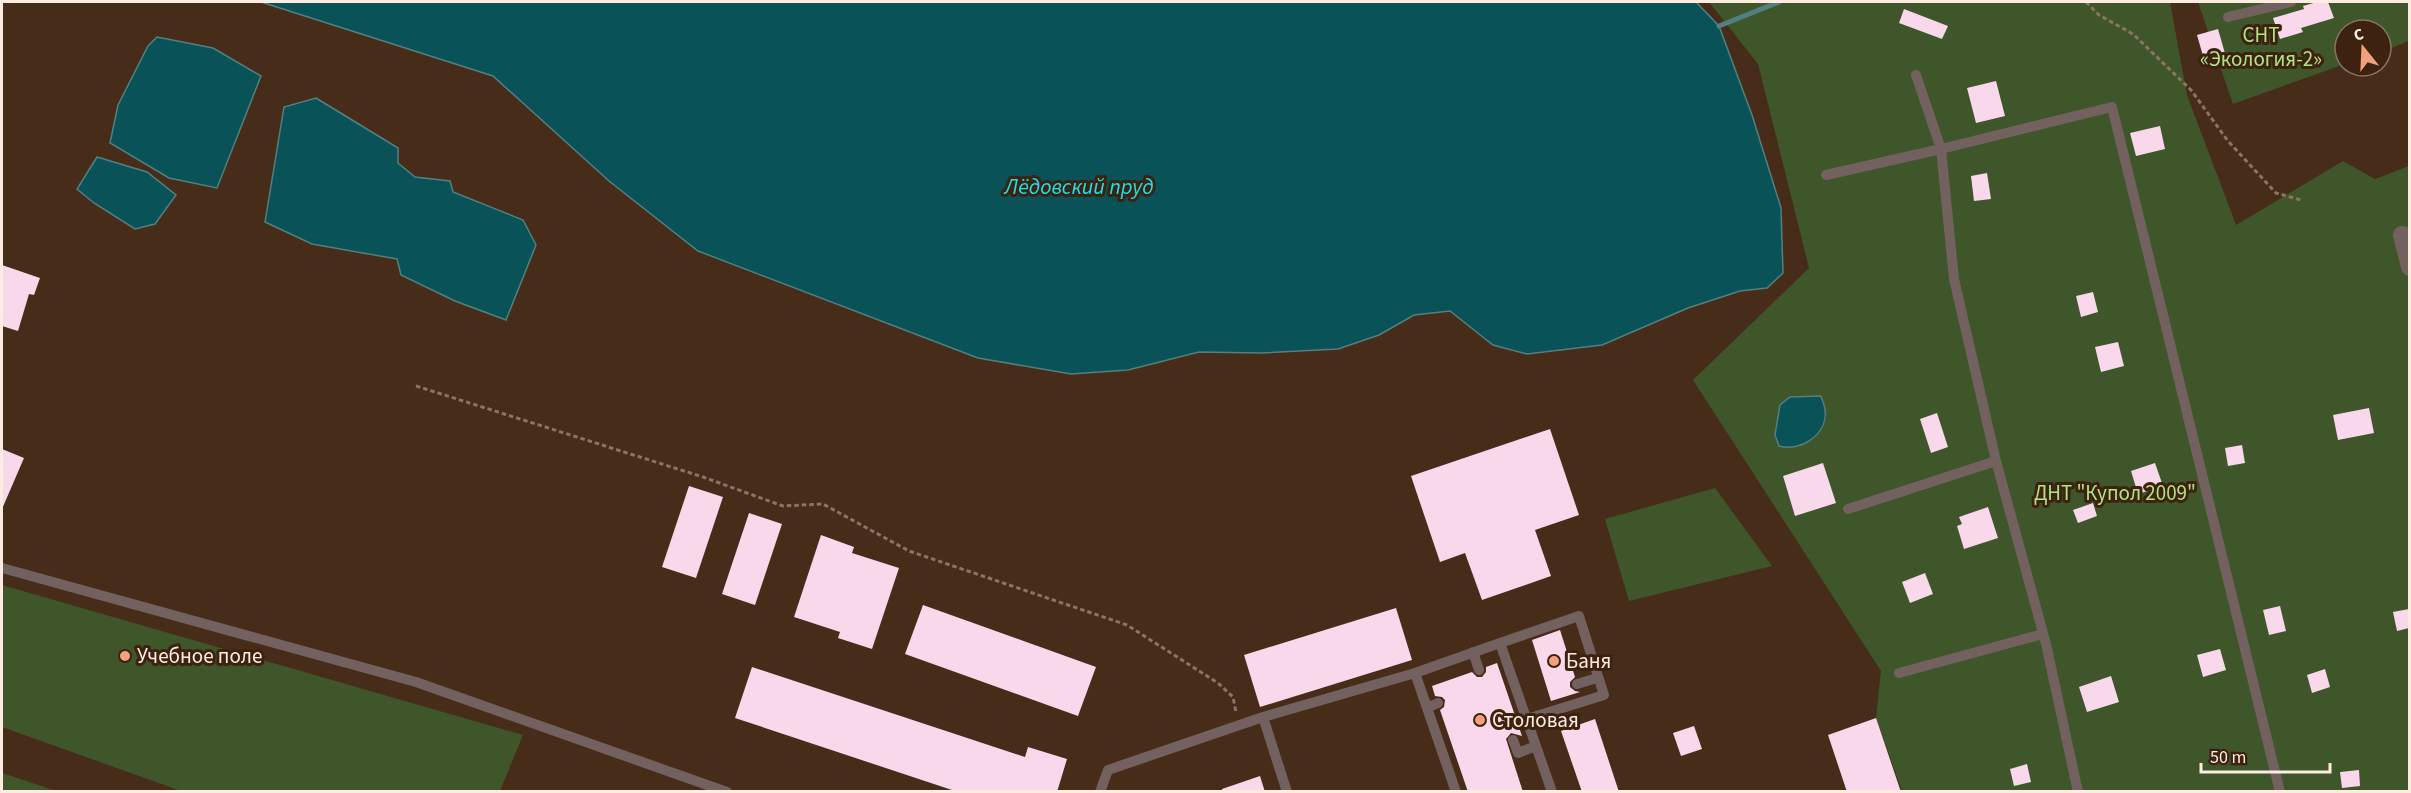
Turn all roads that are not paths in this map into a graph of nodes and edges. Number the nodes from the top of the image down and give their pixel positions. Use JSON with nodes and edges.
{"nodes":[{"id":1,"x":2291,"y":2,"type":"edge"},
{"id":2,"x":2228,"y":17,"type":"dead end"},
{"id":3,"x":1916,"y":75,"type":"dead end"},
{"id":4,"x":1941,"y":149,"type":"junction"},
{"id":5,"x":1826,"y":175,"type":"dead end"},
{"id":6,"x":2409,"y":238,"type":"edge"},
{"id":7,"x":2409,"y":267,"type":"edge"},
{"id":8,"x":1996,"y":461,"type":"junction"},
{"id":9,"x":1848,"y":509,"type":"dead end"},
{"id":10,"x":2,"y":568,"type":"edge"},
{"id":11,"x":2043,"y":634,"type":"junction"},
{"id":12,"x":1500,"y":643,"type":"junction"},
{"id":13,"x":1473,"y":652,"type":"junction"},
{"id":14,"x":1479,"y":670,"type":"dead end"},
{"id":15,"x":1415,"y":673,"type":"junction"},
{"id":16,"x":1899,"y":673,"type":"dead end"},
{"id":17,"x":1597,"y":678,"type":"junction"},
{"id":18,"x":1577,"y":684,"type":"dead end"},
{"id":19,"x":1438,"y":704,"type":"dead end"},
{"id":20,"x":1427,"y":708,"type":"junction"},
{"id":21,"x":1263,"y":717,"type":"junction"},
{"id":22,"x":1527,"y":719,"type":"junction"},
{"id":23,"x":1513,"y":740,"type":"dead end"},
{"id":24,"x":1536,"y":746,"type":"junction"},
{"id":25,"x":727,"y":792,"type":"edge"},
{"id":26,"x":1100,"y":792,"type":"edge"},
{"id":27,"x":1287,"y":792,"type":"edge"},
{"id":28,"x":1456,"y":792,"type":"edge"},
{"id":29,"x":1552,"y":792,"type":"edge"},
{"id":30,"x":2078,"y":792,"type":"edge"},
{"id":31,"x":2280,"y":792,"type":"edge"}],
"edges":[{"from":1,"to":2,"type":"lane"},
{"from":3,"to":4,"type":"lane"},
{"from":4,"to":5,"type":"lane"},
{"from":4,"to":8,"type":"lane"},
{"from":4,"to":31,"type":"lane"},
{"from":6,"to":7,"type":"street"},
{"from":8,"to":9,"type":"lane"},
{"from":8,"to":11,"type":"lane"},
{"from":10,"to":25,"type":"lane"},
{"from":11,"to":16,"type":"lane"},
{"from":11,"to":30,"type":"lane"},
{"from":12,"to":13,"type":"lane"},
{"from":12,"to":17,"type":"lane"},
{"from":12,"to":22,"type":"lane"},
{"from":13,"to":14,"type":"lane"},
{"from":13,"to":15,"type":"lane"},
{"from":15,"to":20,"type":"lane"},
{"from":15,"to":21,"type":"lane"},
{"from":17,"to":18,"type":"lane"},
{"from":17,"to":22,"type":"lane"},
{"from":19,"to":20,"type":"lane"},
{"from":20,"to":28,"type":"lane"},
{"from":21,"to":26,"type":"lane"},
{"from":21,"to":27,"type":"lane"},
{"from":22,"to":24,"type":"lane"},
{"from":23,"to":24,"type":"lane"},
{"from":24,"to":29,"type":"lane"}]}
